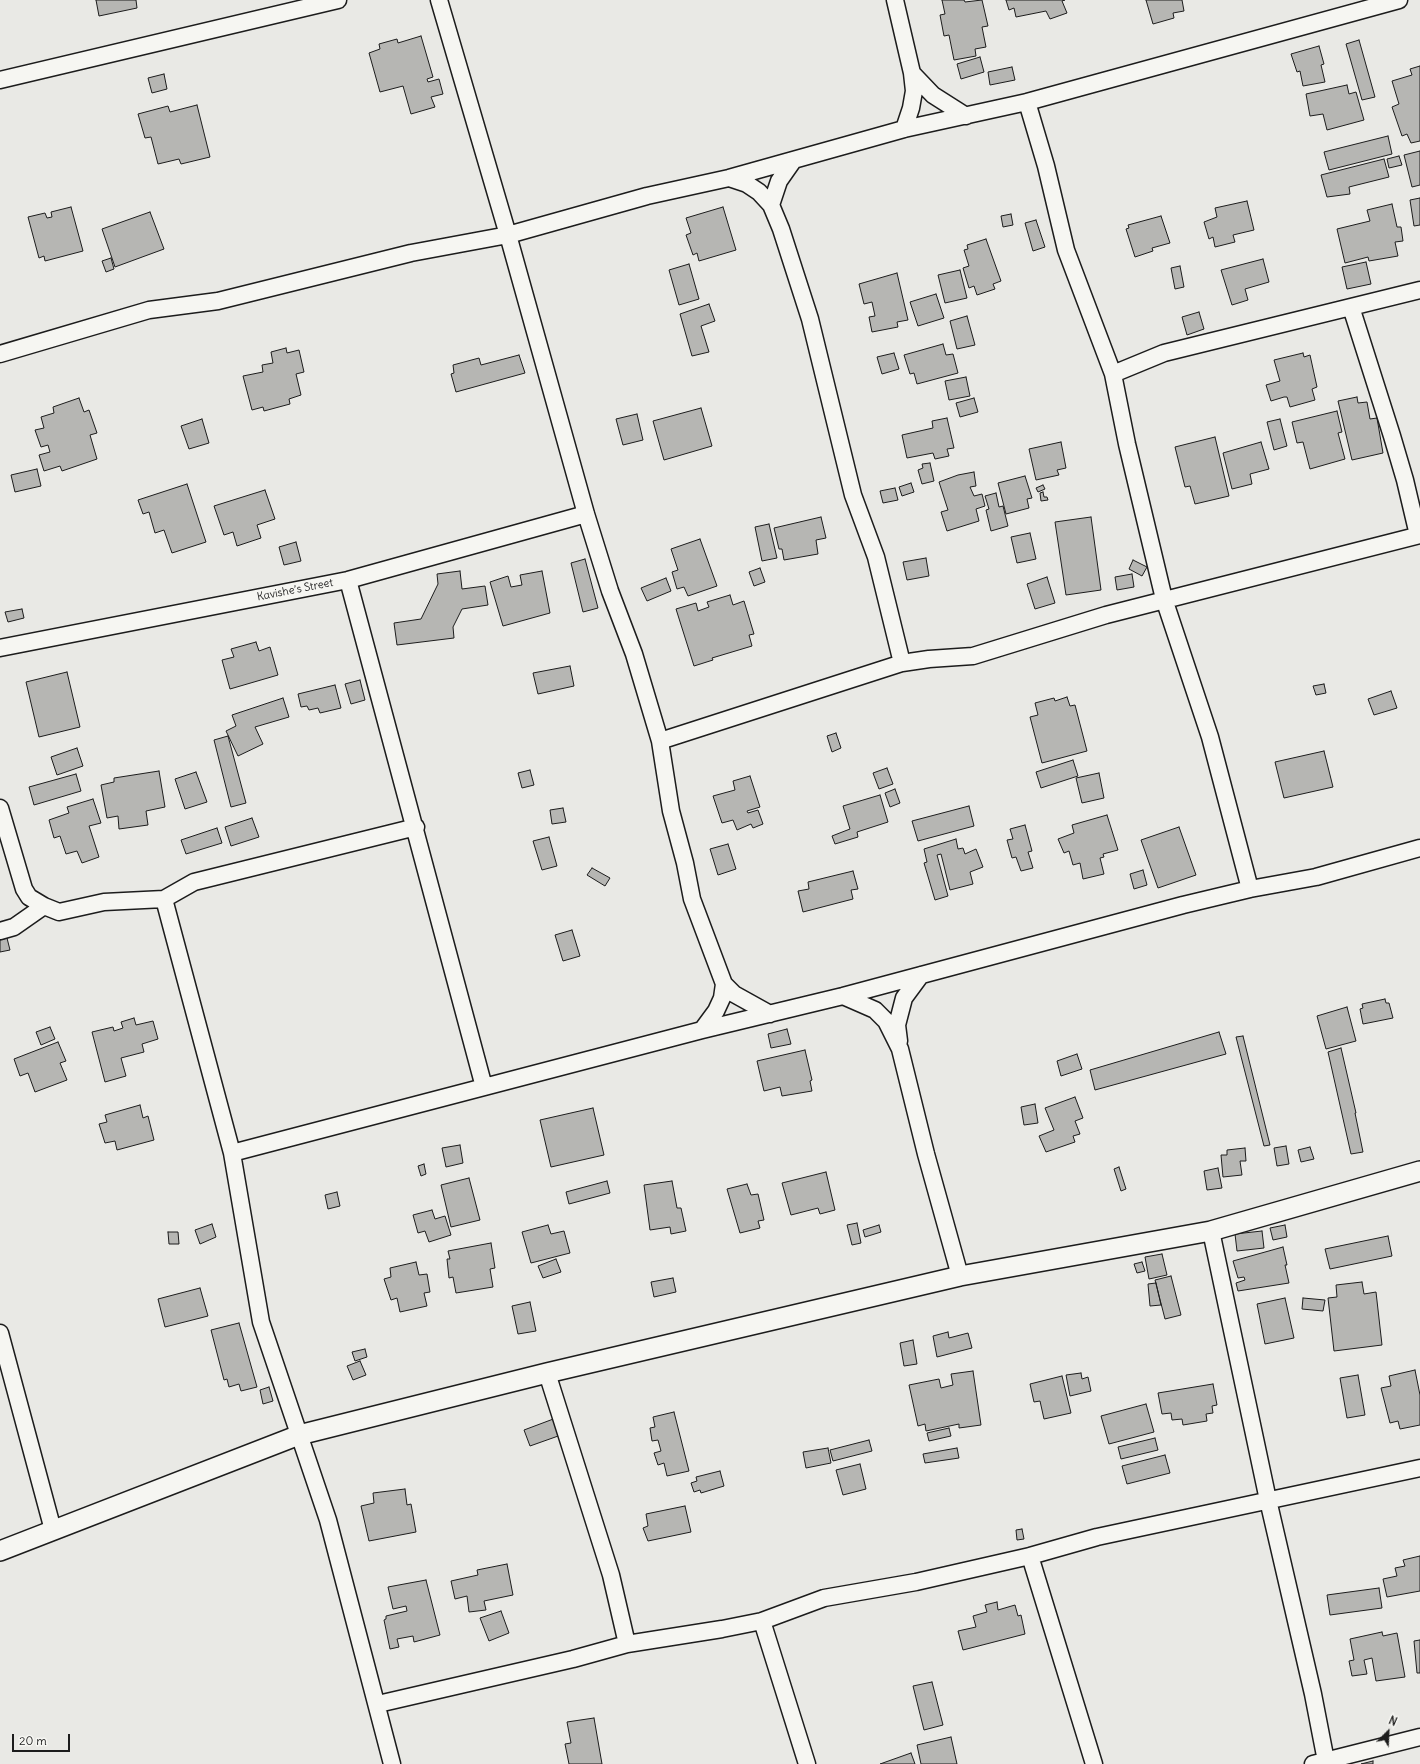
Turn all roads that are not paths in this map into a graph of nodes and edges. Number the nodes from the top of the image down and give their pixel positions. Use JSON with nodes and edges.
{"nodes":[{"id":1,"x":338,"y":0,"type":"edge"},
{"id":2,"x":439,"y":0,"type":"edge"},
{"id":3,"x":895,"y":0,"type":"edge"},
{"id":4,"x":1399,"y":0,"type":"edge"},
{"id":5,"x":1363,"y":4,"type":"edge"},
{"id":6,"x":912,"y":73,"type":"junction"},
{"id":7,"x":0,"y":80,"type":"edge"},
{"id":8,"x":1027,"y":102,"type":"junction"},
{"id":9,"x":966,"y":116,"type":"junction"},
{"id":10,"x":904,"y":129,"type":"junction"},
{"id":11,"x":793,"y":161,"type":"junction"},
{"id":12,"x":729,"y":178,"type":"junction"},
{"id":13,"x":771,"y":205,"type":"junction"},
{"id":14,"x":508,"y":235,"type":"junction"},
{"id":15,"x":1420,"y":290,"type":"edge"},
{"id":16,"x":1351,"y":307,"type":"junction"},
{"id":17,"x":0,"y":354,"type":"edge"},
{"id":18,"x":1113,"y":374,"type":"junction"},
{"id":19,"x":586,"y":514,"type":"junction"},
{"id":20,"x":1419,"y":535,"type":"edge"},
{"id":21,"x":348,"y":580,"type":"junction"},
{"id":22,"x":1164,"y":599,"type":"junction"},
{"id":23,"x":0,"y":648,"type":"edge"},
{"id":24,"x":902,"y":663,"type":"junction"},
{"id":25,"x":660,"y":741,"type":"junction"},
{"id":26,"x":0,"y":808,"type":"edge"},
{"id":27,"x":416,"y":827,"type":"junction"},
{"id":28,"x":1420,"y":848,"type":"edge"},
{"id":29,"x":1250,"y":889,"type":"junction"},
{"id":30,"x":164,"y":899,"type":"junction"},
{"id":31,"x":44,"y":906,"type":"junction"},
{"id":32,"x":0,"y":931,"type":"edge"},
{"id":33,"x":921,"y":975,"type":"junction"},
{"id":34,"x":724,"y":984,"type":"junction"},
{"id":35,"x":843,"y":996,"type":"junction"},
{"id":36,"x":770,"y":1014,"type":"junction"},
{"id":37,"x":702,"y":1030,"type":"junction"},
{"id":38,"x":900,"y":1049,"type":"junction"},
{"id":39,"x":484,"y":1087,"type":"junction"},
{"id":40,"x":232,"y":1153,"type":"junction"},
{"id":41,"x":1420,"y":1171,"type":"edge"},
{"id":42,"x":1211,"y":1231,"type":"junction"},
{"id":43,"x":960,"y":1276,"type":"junction"},
{"id":44,"x":0,"y":1333,"type":"edge"},
{"id":45,"x":547,"y":1373,"type":"junction"},
{"id":46,"x":299,"y":1435,"type":"junction"},
{"id":47,"x":1420,"y":1468,"type":"edge"},
{"id":48,"x":1268,"y":1500,"type":"junction"},
{"id":49,"x":53,"y":1530,"type":"junction"},
{"id":50,"x":0,"y":1551,"type":"edge"},
{"id":51,"x":1030,"y":1556,"type":"junction"},
{"id":52,"x":762,"y":1621,"type":"junction"},
{"id":53,"x":627,"y":1644,"type":"junction"},
{"id":54,"x":378,"y":1704,"type":"junction"},
{"id":55,"x":1420,"y":1737,"type":"edge"},
{"id":56,"x":1320,"y":1762,"type":"edge"},
{"id":57,"x":392,"y":1764,"type":"edge"},
{"id":58,"x":807,"y":1764,"type":"edge"},
{"id":59,"x":1094,"y":1764,"type":"edge"}],
"edges":[{"from":1,"to":7,"type":"street"},
{"from":2,"to":14,"type":"street"},
{"from":3,"to":6,"type":"street"},
{"from":4,"to":5,"type":"street"},
{"from":5,"to":8,"type":"street"},
{"from":6,"to":9,"type":"street"},
{"from":6,"to":10,"type":"street"},
{"from":8,"to":9,"type":"street"},
{"from":8,"to":18,"type":"street"},
{"from":9,"to":10,"type":"street"},
{"from":10,"to":11,"type":"street"},
{"from":11,"to":12,"type":"street"},
{"from":11,"to":13,"type":"street"},
{"from":12,"to":13,"type":"street"},
{"from":12,"to":14,"type":"street"},
{"from":13,"to":24,"type":"street"},
{"from":14,"to":17,"type":"street"},
{"from":14,"to":19,"type":"street"},
{"from":15,"to":16,"type":"street"},
{"from":16,"to":18,"type":"street"},
{"from":16,"to":20,"type":"street"},
{"from":18,"to":22,"type":"street"},
{"from":19,"to":21,"type":"street","name":"Kavishe’s Street"},
{"from":19,"to":25,"type":"street"},
{"from":20,"to":22,"type":"street"},
{"from":21,"to":23,"type":"street","name":"Kavishe’s Street"},
{"from":21,"to":27,"type":"street"},
{"from":22,"to":24,"type":"street"},
{"from":22,"to":29,"type":"street"},
{"from":24,"to":25,"type":"street"},
{"from":25,"to":34,"type":"street"},
{"from":26,"to":31,"type":"street"},
{"from":27,"to":30,"type":"street"},
{"from":27,"to":39,"type":"street"},
{"from":28,"to":29,"type":"street"},
{"from":29,"to":33,"type":"street"},
{"from":30,"to":31,"type":"street"},
{"from":30,"to":40,"type":"street"},
{"from":31,"to":32,"type":"street"},
{"from":33,"to":35,"type":"street"},
{"from":33,"to":38,"type":"street"},
{"from":34,"to":36,"type":"street"},
{"from":34,"to":37,"type":"street"},
{"from":35,"to":36,"type":"street"},
{"from":35,"to":38,"type":"street"},
{"from":36,"to":37,"type":"street"},
{"from":37,"to":39,"type":"street"},
{"from":38,"to":43,"type":"street"},
{"from":39,"to":40,"type":"street"},
{"from":40,"to":46,"type":"street"},
{"from":41,"to":42,"type":"street"},
{"from":42,"to":43,"type":"street"},
{"from":42,"to":48,"type":"street"},
{"from":43,"to":45,"type":"street"},
{"from":44,"to":49,"type":"street"},
{"from":45,"to":46,"type":"street"},
{"from":45,"to":53,"type":"street"},
{"from":46,"to":49,"type":"street"},
{"from":46,"to":54,"type":"street"},
{"from":47,"to":48,"type":"street"},
{"from":48,"to":51,"type":"street"},
{"from":48,"to":56,"type":"street"},
{"from":49,"to":50,"type":"street"},
{"from":51,"to":52,"type":"street"},
{"from":51,"to":59,"type":"street"},
{"from":52,"to":53,"type":"street"},
{"from":52,"to":58,"type":"street"},
{"from":53,"to":54,"type":"street"},
{"from":54,"to":57,"type":"street"},
{"from":55,"to":56,"type":"street"}]}
